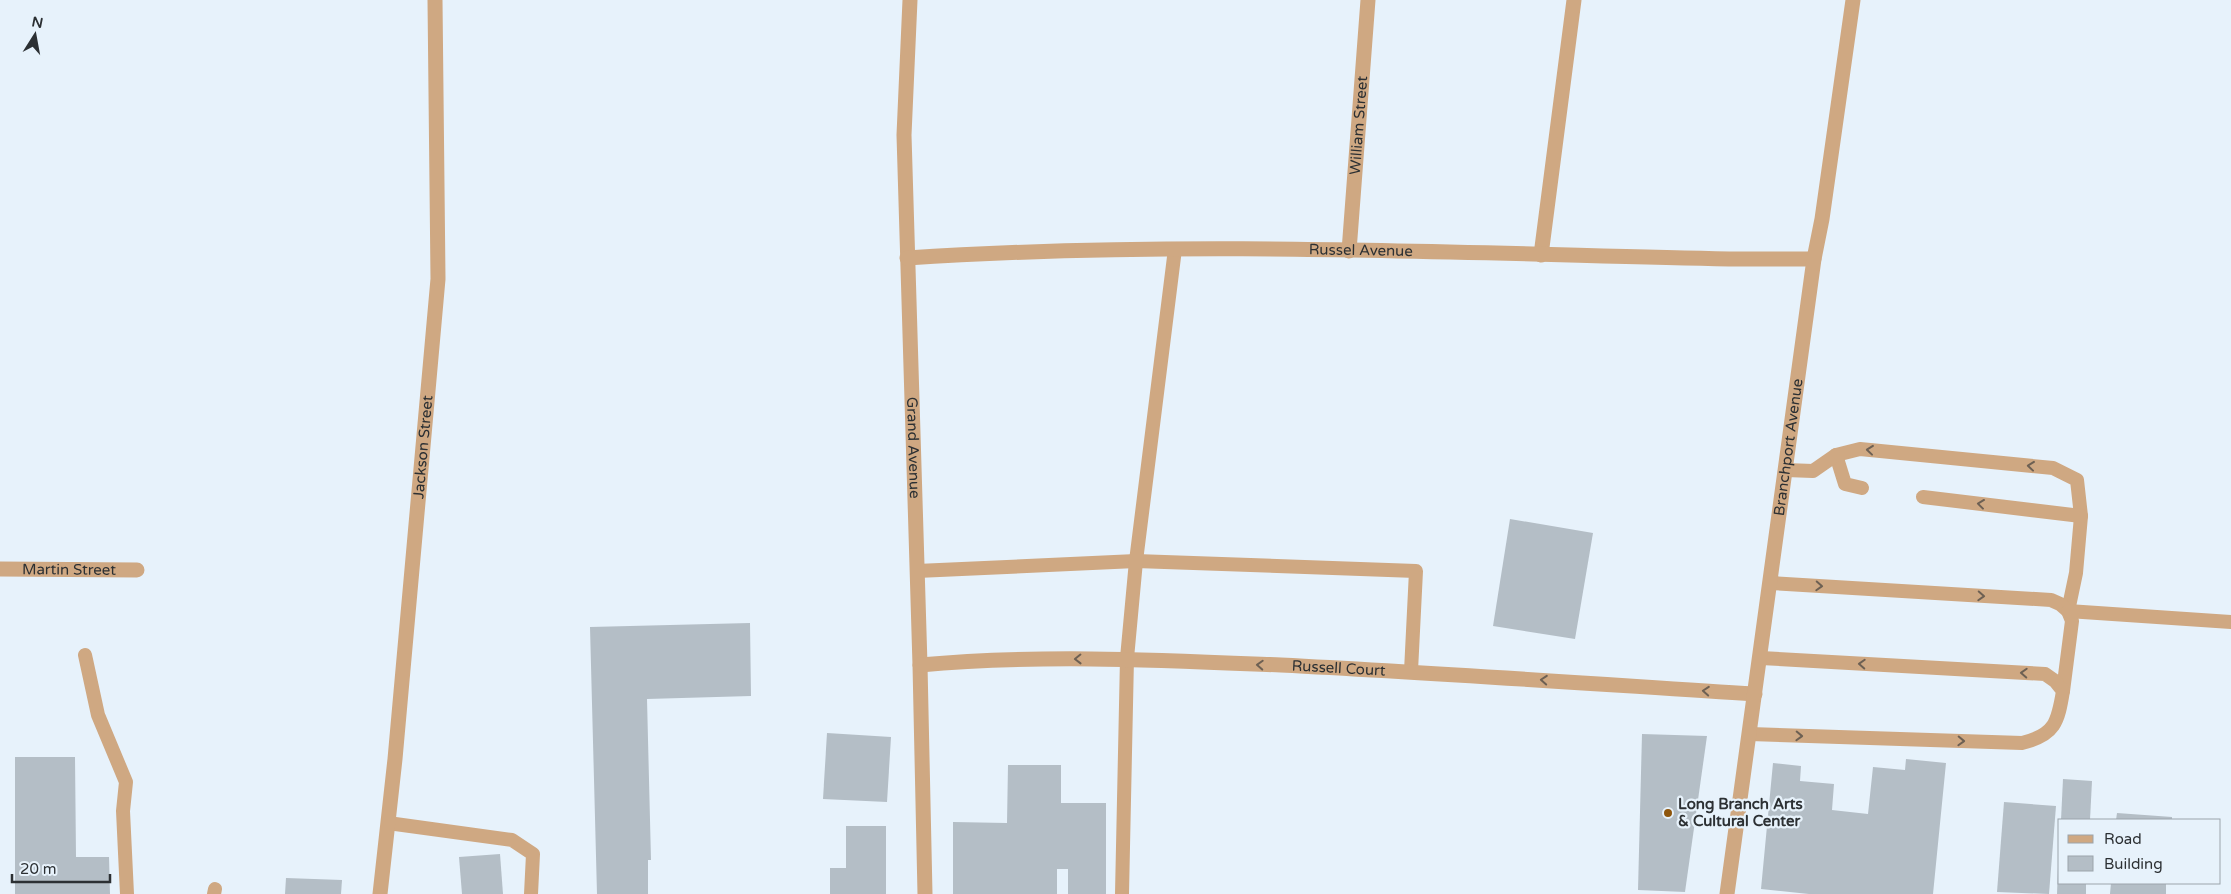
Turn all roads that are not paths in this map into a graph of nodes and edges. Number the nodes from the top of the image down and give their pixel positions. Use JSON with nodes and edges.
{"nodes":[{"id":1,"x":435,"y":0,"type":"edge"},
{"id":2,"x":910,"y":0,"type":"edge"},
{"id":3,"x":1368,"y":0,"type":"edge"},
{"id":4,"x":1574,"y":0,"type":"edge"},
{"id":5,"x":1853,"y":0,"type":"edge"},
{"id":6,"x":1175,"y":249,"type":"junction"},
{"id":7,"x":1349,"y":251,"type":"junction"},
{"id":8,"x":1541,"y":255,"type":"junction"},
{"id":9,"x":907,"y":258,"type":"junction"},
{"id":10,"x":1814,"y":259,"type":"junction"},
{"id":11,"x":1836,"y":454,"type":"junction"},
{"id":12,"x":1786,"y":470,"type":"junction"},
{"id":13,"x":1862,"y":488,"type":"dead end"},
{"id":14,"x":1923,"y":497,"type":"dead end"},
{"id":15,"x":2081,"y":516,"type":"junction"},
{"id":16,"x":1136,"y":561,"type":"junction"},
{"id":17,"x":0,"y":569,"type":"edge"},
{"id":18,"x":137,"y":570,"type":"dead end"},
{"id":19,"x":917,"y":571,"type":"junction"},
{"id":20,"x":1770,"y":583,"type":"junction"},
{"id":21,"x":2068,"y":610,"type":"junction"},
{"id":22,"x":2230,"y":622,"type":"edge"},
{"id":23,"x":85,"y":655,"type":"dead end"},
{"id":24,"x":1127,"y":658,"type":"junction"},
{"id":25,"x":1761,"y":658,"type":"junction"},
{"id":26,"x":2067,"y":662,"type":"junction"},
{"id":27,"x":920,"y":665,"type":"junction"},
{"id":28,"x":1411,"y":671,"type":"junction"},
{"id":29,"x":2045,"y":674,"type":"junction"},
{"id":30,"x":2063,"y":691,"type":"junction"},
{"id":31,"x":1755,"y":694,"type":"junction"},
{"id":32,"x":1750,"y":734,"type":"junction"},
{"id":33,"x":388,"y":823,"type":"junction"},
{"id":34,"x":127,"y":894,"type":"edge"},
{"id":35,"x":380,"y":894,"type":"edge"},
{"id":36,"x":532,"y":894,"type":"edge"},
{"id":37,"x":925,"y":894,"type":"edge"},
{"id":38,"x":1122,"y":894,"type":"edge"},
{"id":39,"x":1727,"y":894,"type":"edge"}],
"edges":[{"from":1,"to":33,"type":"street","name":"Jackson Street"},
{"from":2,"to":9,"type":"street","name":"Grand Avenue"},
{"from":3,"to":7,"type":"street","name":"William Street"},
{"from":4,"to":8,"type":"street"},
{"from":5,"to":10,"type":"street","name":"Branchport Avenue"},
{"from":6,"to":7,"type":"street","name":"Russel Avenue"},
{"from":6,"to":9,"type":"street","name":"Russel Avenue"},
{"from":6,"to":16,"type":"lane"},
{"from":7,"to":8,"type":"street","name":"Russel Avenue"},
{"from":8,"to":10,"type":"street","name":"Russel Avenue"},
{"from":9,"to":19,"type":"street","name":"Grand Avenue"},
{"from":10,"to":12,"type":"street","name":"Branchport Avenue"},
{"from":11,"to":12,"type":"lane"},
{"from":11,"to":13,"type":"lane"},
{"from":15,"to":11,"type":"lane","one_way":true},
{"from":12,"to":20,"type":"street","name":"Branchport Avenue"},
{"from":15,"to":14,"type":"lane","one_way":true},
{"from":15,"to":21,"type":"lane"},
{"from":16,"to":19,"type":"lane"},
{"from":16,"to":24,"type":"lane"},
{"from":16,"to":28,"type":"lane"},
{"from":17,"to":18,"type":"street","name":"Martin Street"},
{"from":19,"to":27,"type":"street","name":"Grand Avenue"},
{"from":20,"to":21,"type":"lane","one_way":true},
{"from":20,"to":25,"type":"street","name":"Branchport Avenue"},
{"from":21,"to":22,"type":"lane"},
{"from":21,"to":26,"type":"lane"},
{"from":23,"to":34,"type":"lane"},
{"from":24,"to":27,"type":"street","name":"Russell Court","one_way":true},
{"from":28,"to":24,"type":"street","name":"Russell Court","one_way":true},
{"from":24,"to":38,"type":"lane"},
{"from":29,"to":25,"type":"lane","one_way":true},
{"from":25,"to":31,"type":"street","name":"Branchport Avenue"},
{"from":26,"to":29,"type":"lane"},
{"from":26,"to":30,"type":"lane"},
{"from":27,"to":37,"type":"street","name":"Grand Avenue"},
{"from":31,"to":28,"type":"street","name":"Russell Court","one_way":true},
{"from":29,"to":30,"type":"lane"},
{"from":32,"to":30,"type":"lane","one_way":true},
{"from":31,"to":32,"type":"street","name":"Branchport Avenue"},
{"from":32,"to":39,"type":"street","name":"Branchport Avenue"},
{"from":33,"to":35,"type":"street","name":"Jackson Street"},
{"from":33,"to":36,"type":"lane"}]}
